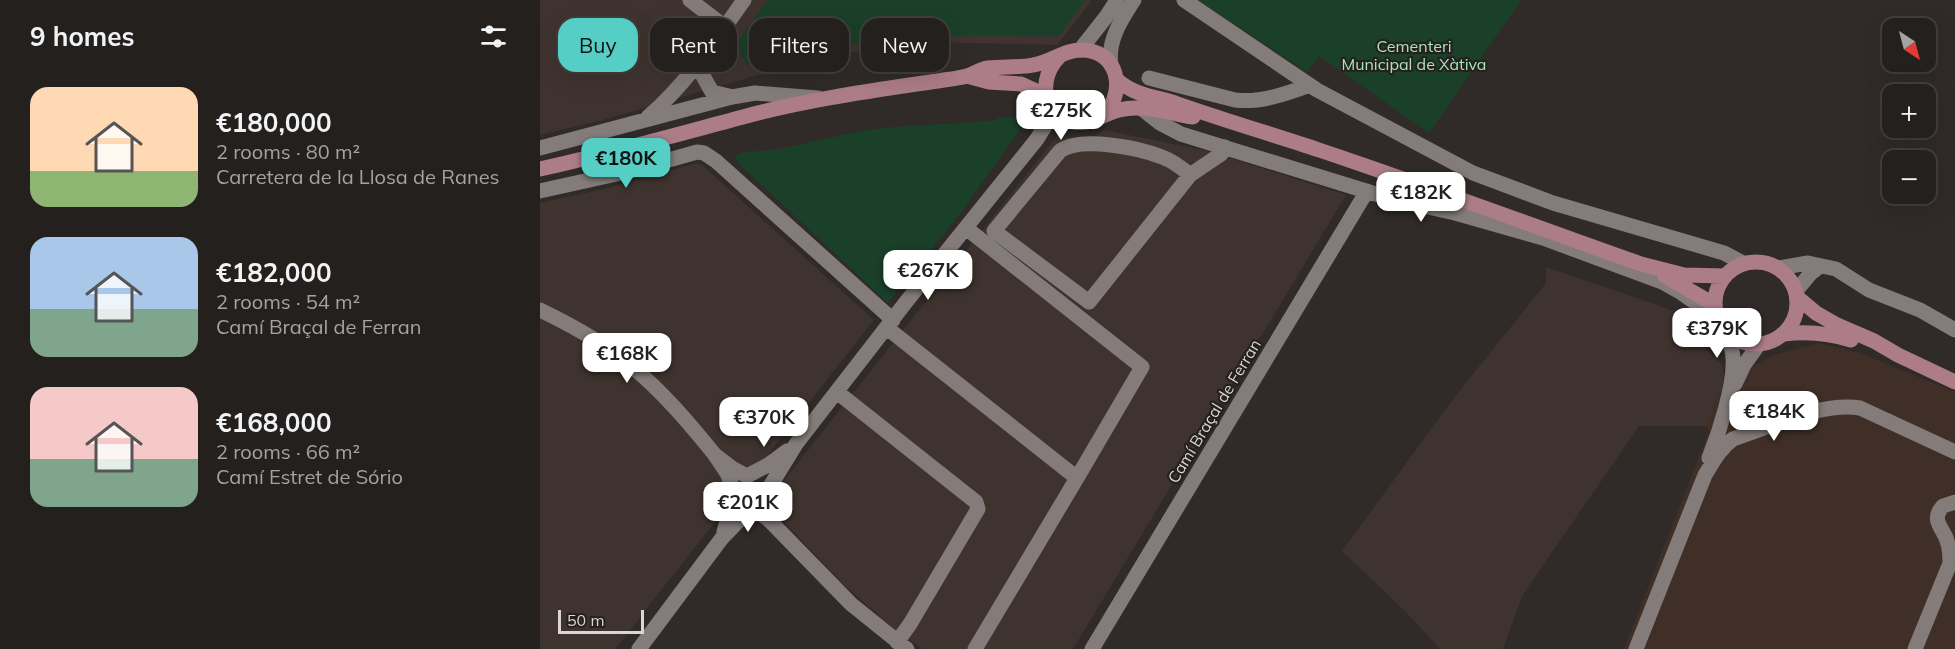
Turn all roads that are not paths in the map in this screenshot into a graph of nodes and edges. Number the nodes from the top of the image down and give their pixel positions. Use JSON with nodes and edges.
{"nodes":[{"id":1,"x":690,"y":0,"type":"edge"},
{"id":2,"x":744,"y":0,"type":"edge"},
{"id":3,"x":1117,"y":0,"type":"edge"},
{"id":4,"x":1134,"y":0,"type":"edge"},
{"id":5,"x":1184,"y":0,"type":"edge"},
{"id":6,"x":713,"y":18,"type":"edge"},
{"id":7,"x":731,"y":18,"type":"edge"},
{"id":8,"x":1080,"y":50,"type":"junction"},
{"id":9,"x":1060,"y":57,"type":"junction"},
{"id":10,"x":690,"y":72,"type":"edge"},
{"id":11,"x":702,"y":72,"type":"edge"},
{"id":12,"x":1114,"y":72,"type":"junction"},
{"id":13,"x":967,"y":76,"type":"junction"},
{"id":14,"x":1149,"y":78,"type":"dead end"},
{"id":15,"x":1313,"y":88,"type":"junction"},
{"id":16,"x":1046,"y":95,"type":"junction"},
{"id":17,"x":732,"y":97,"type":"junction"},
{"id":18,"x":830,"y":99,"type":"junction"},
{"id":19,"x":1141,"y":108,"type":"junction"},
{"id":20,"x":1058,"y":114,"type":"junction"},
{"id":21,"x":1104,"y":115,"type":"junction"},
{"id":22,"x":645,"y":119,"type":"junction"},
{"id":23,"x":1226,"y":122,"type":"junction"},
{"id":24,"x":1225,"y":147,"type":"junction"},
{"id":25,"x":540,"y":148,"type":"edge"},
{"id":26,"x":540,"y":169,"type":"edge"},
{"id":27,"x":1190,"y":175,"type":"junction"},
{"id":28,"x":540,"y":191,"type":"edge"},
{"id":29,"x":1367,"y":191,"type":"junction"},
{"id":30,"x":966,"y":228,"type":"junction"},
{"id":31,"x":1743,"y":263,"type":"junction"},
{"id":32,"x":1641,"y":264,"type":"junction"},
{"id":33,"x":1778,"y":267,"type":"junction"},
{"id":34,"x":1819,"y":267,"type":"junction"},
{"id":35,"x":1724,"y":276,"type":"junction"},
{"id":36,"x":1796,"y":294,"type":"junction"},
{"id":37,"x":540,"y":310,"type":"edge"},
{"id":38,"x":1719,"y":318,"type":"junction"},
{"id":39,"x":890,"y":324,"type":"junction"},
{"id":40,"x":1955,"y":330,"type":"edge"},
{"id":41,"x":1784,"y":334,"type":"junction"},
{"id":42,"x":1760,"y":344,"type":"junction"},
{"id":43,"x":1898,"y":355,"type":"junction"},
{"id":44,"x":1955,"y":382,"type":"edge"},
{"id":45,"x":837,"y":393,"type":"junction"},
{"id":46,"x":1731,"y":398,"type":"junction"},
{"id":47,"x":1793,"y":418,"type":"junction"},
{"id":48,"x":1724,"y":422,"type":"junction"},
{"id":49,"x":1745,"y":435,"type":"junction"},
{"id":50,"x":796,"y":444,"type":"junction"},
{"id":51,"x":1955,"y":452,"type":"edge"},
{"id":52,"x":715,"y":455,"type":"junction"},
{"id":53,"x":1714,"y":459,"type":"junction"},
{"id":54,"x":747,"y":476,"type":"junction"},
{"id":55,"x":1705,"y":476,"type":"junction"},
{"id":56,"x":1077,"y":478,"type":"junction"},
{"id":57,"x":734,"y":493,"type":"junction"},
{"id":58,"x":760,"y":501,"type":"junction"},
{"id":59,"x":1955,"y":502,"type":"edge"},
{"id":60,"x":1949,"y":534,"type":"edge"},
{"id":61,"x":722,"y":537,"type":"junction"},
{"id":62,"x":1952,"y":558,"type":"edge"},
{"id":63,"x":902,"y":645,"type":"edge"},
{"id":64,"x":639,"y":649,"type":"edge"},
{"id":65,"x":975,"y":649,"type":"edge"},
{"id":66,"x":1092,"y":649,"type":"edge"},
{"id":67,"x":1636,"y":649,"type":"edge"},
{"id":68,"x":1915,"y":649,"type":"edge"}],
"edges":[{"from":1,"to":6,"type":"street"},
{"from":2,"to":7,"type":"street"},
{"from":3,"to":8,"type":"street"},
{"from":4,"to":12,"type":"street"},
{"from":5,"to":15,"type":"street"},
{"from":8,"to":9,"type":"main road"},
{"from":8,"to":12,"type":"main road"},
{"from":9,"to":13,"type":"main road"},
{"from":9,"to":16,"type":"main road"},
{"from":10,"to":22,"type":"street"},
{"from":11,"to":17,"type":"street"},
{"from":12,"to":21,"type":"main road"},
{"from":12,"to":23,"type":"main road"},
{"from":13,"to":16,"type":"main road"},
{"from":13,"to":18,"type":"main road"},
{"from":14,"to":15,"type":"street"},
{"from":15,"to":31,"type":"street"},
{"from":16,"to":20,"type":"main road"},
{"from":17,"to":18,"type":"street"},
{"from":17,"to":22,"type":"street"},
{"from":18,"to":26,"type":"main road"},
{"from":19,"to":21,"type":"main road"},
{"from":19,"to":23,"type":"main road"},
{"from":19,"to":24,"type":"street"},
{"from":20,"to":21,"type":"main road"},
{"from":20,"to":30,"type":"street"},
{"from":22,"to":25,"type":"street"},
{"from":23,"to":32,"type":"main road"},
{"from":24,"to":27,"type":"street"},
{"from":24,"to":29,"type":"street"},
{"from":27,"to":27,"type":"street"},
{"from":28,"to":39,"type":"street"},
{"from":29,"to":38,"type":"street"},
{"from":29,"to":66,"type":"street","name":"Camí Braçal de Ferran"},
{"from":30,"to":39,"type":"street"},
{"from":30,"to":56,"type":"street"},
{"from":31,"to":33,"type":"main road"},
{"from":31,"to":35,"type":"main road"},
{"from":32,"to":35,"type":"main road"},
{"from":32,"to":38,"type":"main road"},
{"from":33,"to":34,"type":"street"},
{"from":33,"to":36,"type":"main road"},
{"from":34,"to":36,"type":"street"},
{"from":34,"to":40,"type":"street"},
{"from":35,"to":38,"type":"main road"},
{"from":36,"to":41,"type":"main road"},
{"from":36,"to":43,"type":"main road"},
{"from":37,"to":52,"type":"street"},
{"from":38,"to":42,"type":"main road"},
{"from":38,"to":48,"type":"street"},
{"from":39,"to":45,"type":"street"},
{"from":39,"to":56,"type":"street"},
{"from":41,"to":42,"type":"main road"},
{"from":41,"to":43,"type":"main road"},
{"from":42,"to":46,"type":"street"},
{"from":43,"to":44,"type":"main road"},
{"from":45,"to":50,"type":"street"},
{"from":45,"to":63,"type":"street"},
{"from":46,"to":47,"type":"street"},
{"from":46,"to":48,"type":"street"},
{"from":47,"to":49,"type":"street"},
{"from":47,"to":51,"type":"street"},
{"from":48,"to":49,"type":"street"},
{"from":48,"to":53,"type":"street"},
{"from":48,"to":55,"type":"street"},
{"from":49,"to":53,"type":"street"},
{"from":50,"to":54,"type":"street"},
{"from":50,"to":58,"type":"street"},
{"from":52,"to":54,"type":"street"},
{"from":52,"to":57,"type":"street"},
{"from":53,"to":55,"type":"street"},
{"from":54,"to":57,"type":"street"},
{"from":54,"to":58,"type":"street"},
{"from":55,"to":67,"type":"street"},
{"from":56,"to":65,"type":"street"},
{"from":57,"to":58,"type":"street"},
{"from":57,"to":61,"type":"street"},
{"from":58,"to":61,"type":"street"},
{"from":58,"to":63,"type":"street"},
{"from":59,"to":60,"type":"street"},
{"from":60,"to":62,"type":"street"},
{"from":61,"to":64,"type":"street"},
{"from":62,"to":68,"type":"street"}]}
